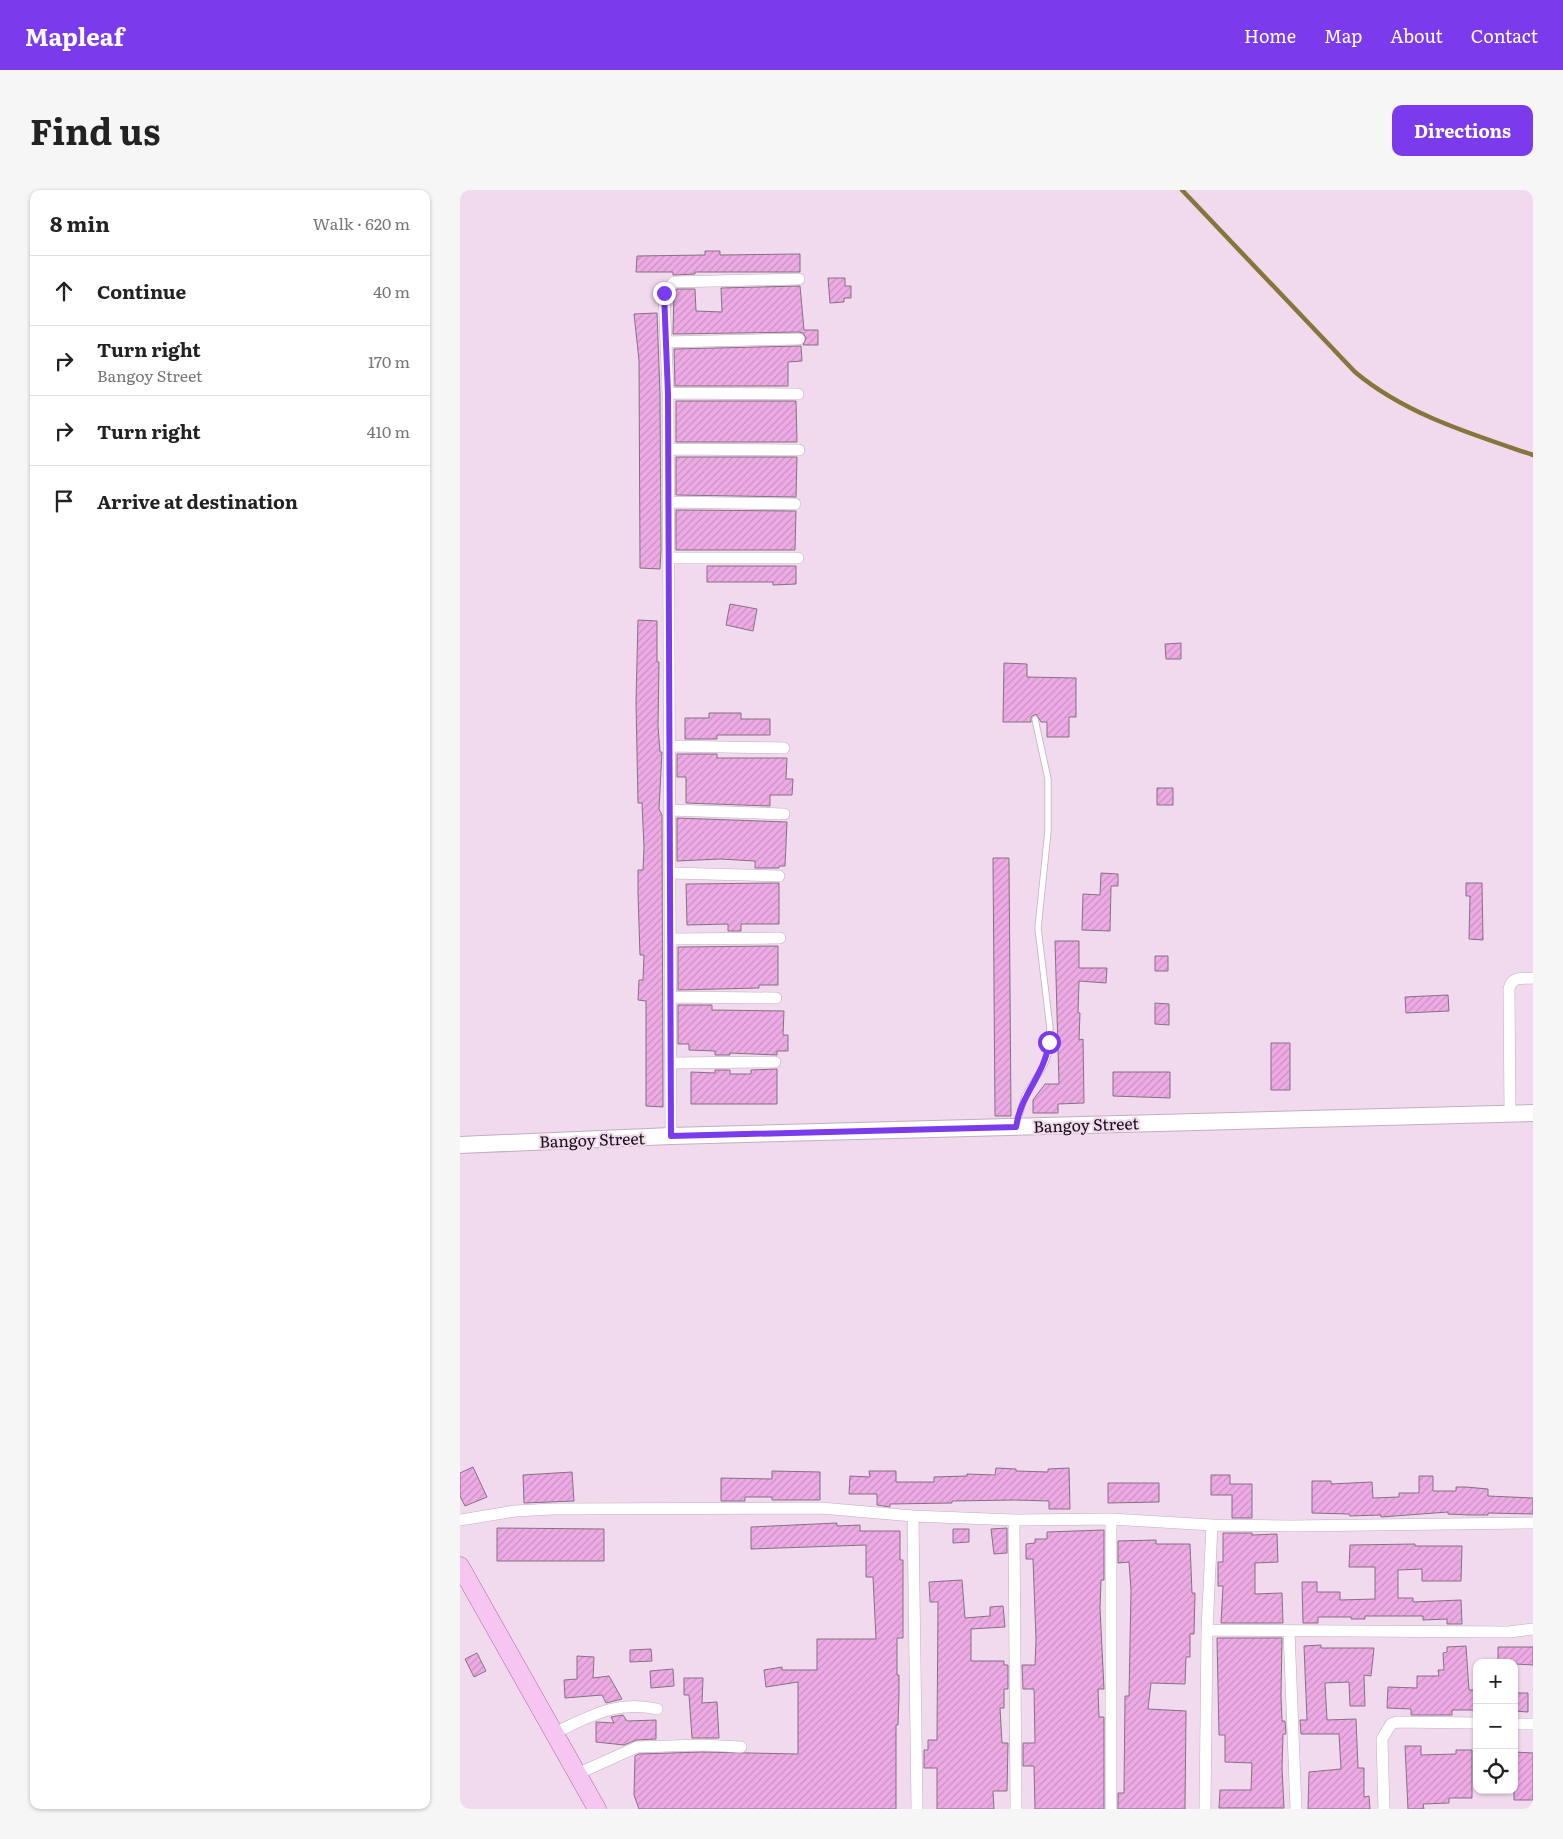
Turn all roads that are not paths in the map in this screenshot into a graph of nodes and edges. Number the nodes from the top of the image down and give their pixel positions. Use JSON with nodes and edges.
{"nodes":[{"id":1,"x":799,"y":279,"type":"dead end"},
{"id":2,"x":799,"y":339,"type":"dead end"},
{"id":3,"x":666,"y":342,"type":"junction"},
{"id":4,"x":668,"y":394,"type":"junction"},
{"id":5,"x":798,"y":394,"type":"dead end"},
{"id":6,"x":668,"y":449,"type":"junction"},
{"id":7,"x":799,"y":450,"type":"dead end"},
{"id":8,"x":668,"y":502,"type":"junction"},
{"id":9,"x":794,"y":504,"type":"dead end"},
{"id":10,"x":669,"y":558,"type":"junction"},
{"id":11,"x":798,"y":558,"type":"dead end"},
{"id":12,"x":1035,"y":719,"type":"dead end"},
{"id":13,"x":670,"y":746,"type":"junction"},
{"id":14,"x":784,"y":748,"type":"dead end"},
{"id":15,"x":670,"y":810,"type":"junction"},
{"id":16,"x":784,"y":814,"type":"dead end"},
{"id":17,"x":671,"y":873,"type":"junction"},
{"id":18,"x":779,"y":876,"type":"dead end"},
{"id":19,"x":780,"y":938,"type":"dead end"},
{"id":20,"x":671,"y":939,"type":"junction"},
{"id":21,"x":1533,"y":978,"type":"edge"},
{"id":22,"x":672,"y":997,"type":"junction"},
{"id":23,"x":776,"y":998,"type":"dead end"},
{"id":24,"x":775,"y":1062,"type":"dead end"},
{"id":25,"x":672,"y":1063,"type":"junction"},
{"id":26,"x":1533,"y":1113,"type":"edge"},
{"id":27,"x":1510,"y":1114,"type":"junction"},
{"id":28,"x":1016,"y":1127,"type":"junction"},
{"id":29,"x":671,"y":1136,"type":"junction"},
{"id":30,"x":460,"y":1145,"type":"edge"},
{"id":31,"x":913,"y":1516,"type":"junction"},
{"id":32,"x":1111,"y":1519,"type":"junction"},
{"id":33,"x":460,"y":1520,"type":"edge"},
{"id":34,"x":1014,"y":1520,"type":"junction"},
{"id":35,"x":1533,"y":1523,"type":"edge"},
{"id":36,"x":1212,"y":1525,"type":"junction"},
{"id":37,"x":460,"y":1566,"type":"edge"},
{"id":38,"x":1533,"y":1629,"type":"edge"},
{"id":39,"x":1207,"y":1630,"type":"junction"},
{"id":40,"x":1289,"y":1631,"type":"junction"},
{"id":41,"x":658,"y":1709,"type":"dead end"},
{"id":42,"x":1473,"y":1723,"type":"edge"},
{"id":43,"x":1518,"y":1724,"type":"edge"},
{"id":44,"x":1533,"y":1724,"type":"edge"},
{"id":45,"x":554,"y":1733,"type":"junction"},
{"id":46,"x":741,"y":1747,"type":"dead end"},
{"id":47,"x":577,"y":1774,"type":"junction"},
{"id":48,"x":597,"y":1809,"type":"edge"},
{"id":49,"x":917,"y":1809,"type":"edge"},
{"id":50,"x":1016,"y":1809,"type":"edge"},
{"id":51,"x":1111,"y":1809,"type":"edge"},
{"id":52,"x":1205,"y":1809,"type":"edge"},
{"id":53,"x":1296,"y":1809,"type":"edge"},
{"id":54,"x":1384,"y":1809,"type":"edge"}],
"edges":[{"from":1,"to":3,"type":"street"},
{"from":2,"to":3,"type":"street"},
{"from":3,"to":4,"type":"street"},
{"from":4,"to":5,"type":"street"},
{"from":4,"to":6,"type":"street"},
{"from":6,"to":7,"type":"street"},
{"from":6,"to":8,"type":"street"},
{"from":8,"to":9,"type":"street"},
{"from":8,"to":10,"type":"street"},
{"from":10,"to":11,"type":"street"},
{"from":10,"to":13,"type":"street"},
{"from":12,"to":28,"type":"lane"},
{"from":13,"to":14,"type":"street"},
{"from":13,"to":15,"type":"street"},
{"from":15,"to":16,"type":"street"},
{"from":15,"to":17,"type":"street"},
{"from":17,"to":18,"type":"street"},
{"from":17,"to":20,"type":"street"},
{"from":19,"to":20,"type":"street"},
{"from":20,"to":22,"type":"street"},
{"from":21,"to":27,"type":"street"},
{"from":22,"to":23,"type":"street"},
{"from":22,"to":25,"type":"street"},
{"from":24,"to":25,"type":"street"},
{"from":25,"to":29,"type":"street"},
{"from":26,"to":27,"type":"main road","name":"Bangoy Street"},
{"from":27,"to":28,"type":"main road","name":"Bangoy Street"},
{"from":28,"to":29,"type":"main road","name":"Bangoy Street"},
{"from":29,"to":30,"type":"main road","name":"Bangoy Street"},
{"from":31,"to":33,"type":"street"},
{"from":31,"to":34,"type":"street"},
{"from":31,"to":49,"type":"street"},
{"from":32,"to":34,"type":"street"},
{"from":32,"to":36,"type":"street"},
{"from":32,"to":51,"type":"street"},
{"from":34,"to":50,"type":"street"},
{"from":35,"to":36,"type":"street"},
{"from":36,"to":39,"type":"street"},
{"from":37,"to":45,"type":"main road"},
{"from":38,"to":40,"type":"street"},
{"from":39,"to":40,"type":"street"},
{"from":39,"to":52,"type":"street"},
{"from":40,"to":53,"type":"street"},
{"from":41,"to":45,"type":"street"},
{"from":42,"to":54,"type":"street"},
{"from":43,"to":44,"type":"street"},
{"from":45,"to":47,"type":"main road"},
{"from":46,"to":47,"type":"street"},
{"from":47,"to":48,"type":"main road"}]}
